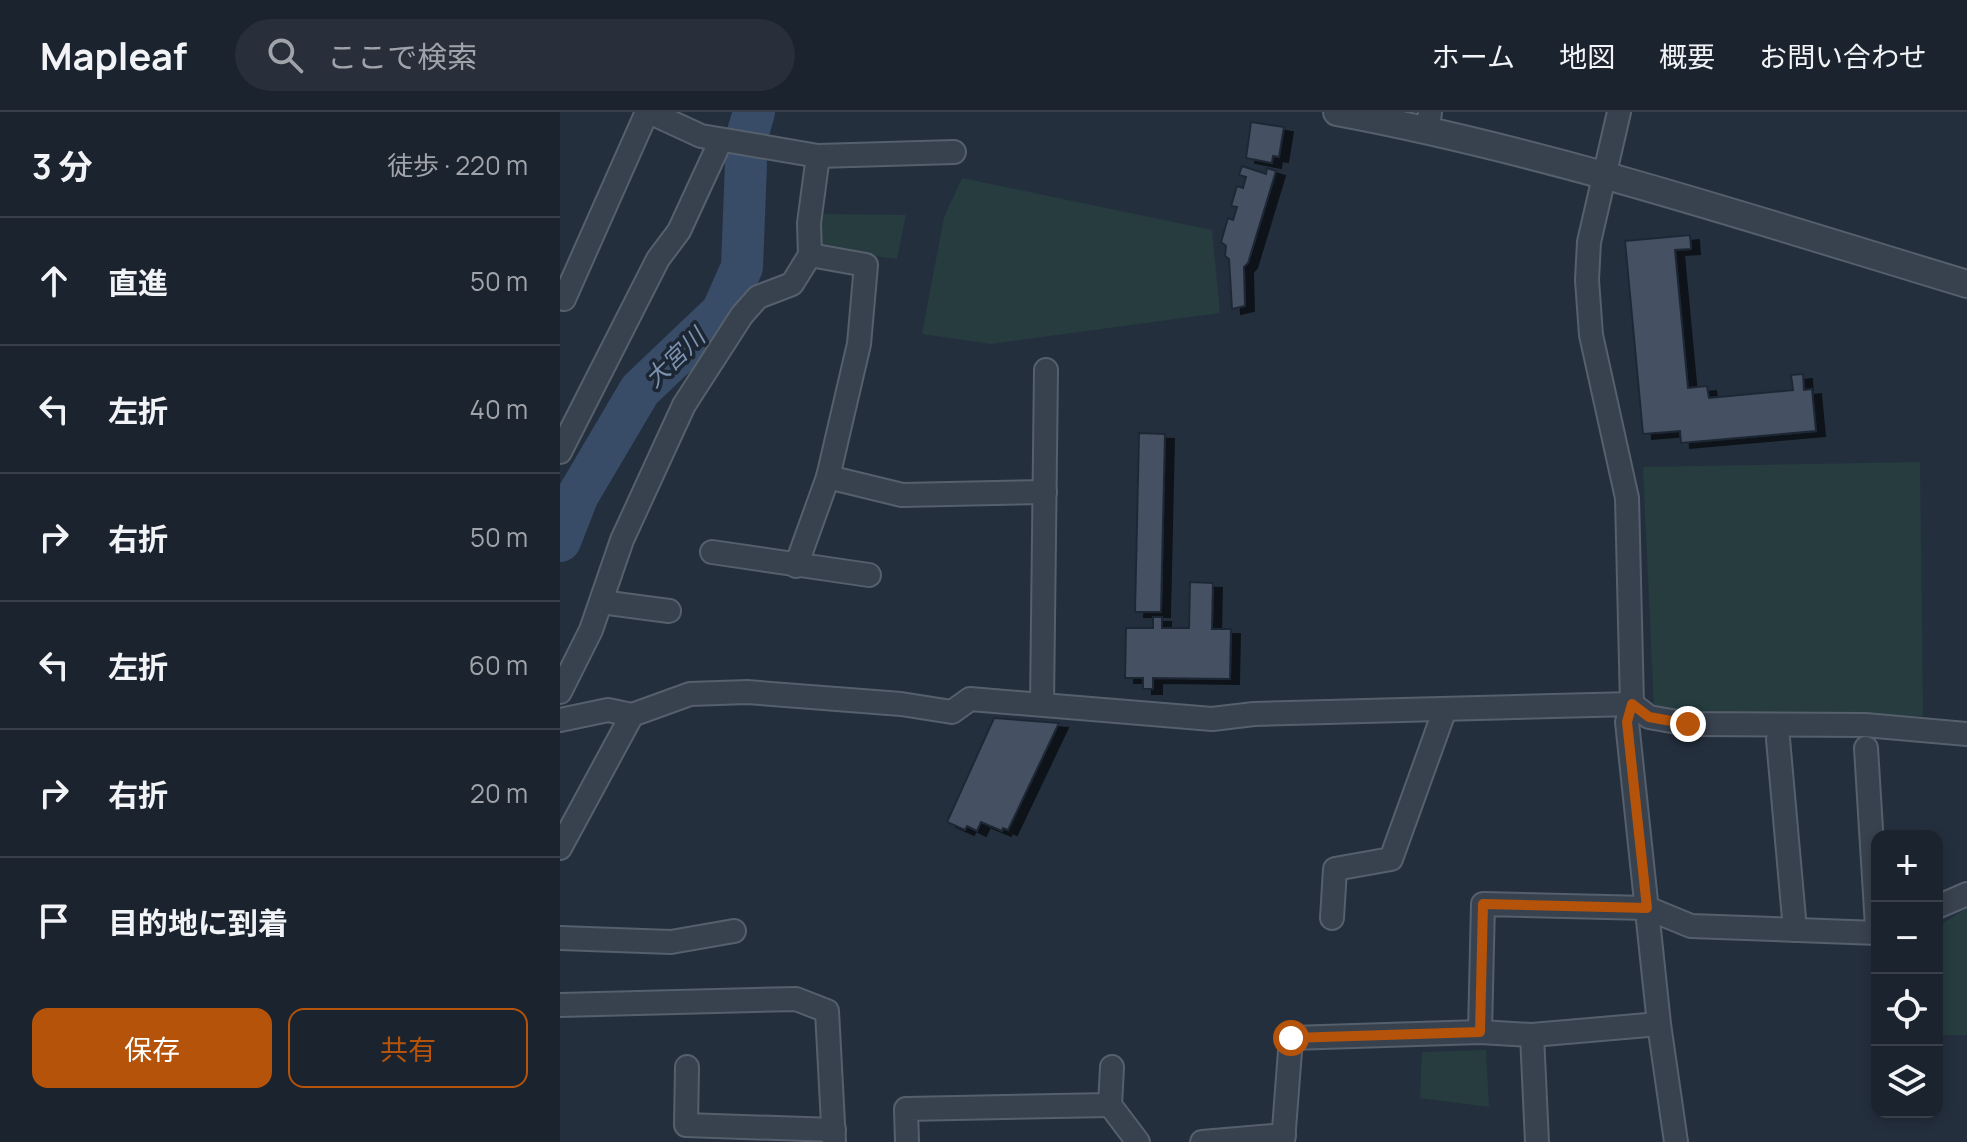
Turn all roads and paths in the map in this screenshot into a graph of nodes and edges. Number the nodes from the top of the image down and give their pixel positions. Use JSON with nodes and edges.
{"nodes":[{"id":1,"x":648,"y":112,"type":"edge"},
{"id":2,"x":1337,"y":112,"type":"edge"},
{"id":3,"x":1619,"y":112,"type":"edge"},
{"id":4,"x":1429,"y":121,"type":"edge"},
{"id":5,"x":721,"y":140,"type":"junction"},
{"id":6,"x":954,"y":152,"type":"dead end"},
{"id":7,"x":818,"y":156,"type":"junction"},
{"id":8,"x":1604,"y":174,"type":"junction"},
{"id":9,"x":810,"y":255,"type":"junction"},
{"id":10,"x":1967,"y":284,"type":"edge"},
{"id":11,"x":560,"y":297,"type":"edge"},
{"id":12,"x":1046,"y":370,"type":"dead end"},
{"id":13,"x":560,"y":452,"type":"edge"},
{"id":14,"x":828,"y":477,"type":"junction"},
{"id":15,"x":1045,"y":492,"type":"junction"},
{"id":16,"x":712,"y":552,"type":"dead end"},
{"id":17,"x":796,"y":566,"type":"junction"},
{"id":18,"x":869,"y":575,"type":"dead end"},
{"id":19,"x":601,"y":602,"type":"junction"},
{"id":20,"x":669,"y":611,"type":"dead end"},
{"id":21,"x":560,"y":692,"type":"edge"},
{"id":22,"x":1042,"y":704,"type":"junction"},
{"id":23,"x":1632,"y":704,"type":"junction"},
{"id":24,"x":1444,"y":712,"type":"junction"},
{"id":25,"x":632,"y":715,"type":"junction"},
{"id":26,"x":560,"y":720,"type":"edge"},
{"id":27,"x":1967,"y":734,"type":"edge"},
{"id":28,"x":1778,"y":739,"type":"dead end"},
{"id":29,"x":1866,"y":748,"type":"dead end"},
{"id":30,"x":560,"y":848,"type":"edge"},
{"id":31,"x":1967,"y":894,"type":"edge"},
{"id":32,"x":1875,"y":902,"type":"edge"},
{"id":33,"x":1943,"y":904,"type":"edge"},
{"id":34,"x":1647,"y":908,"type":"junction"},
{"id":35,"x":1332,"y":918,"type":"dead end"},
{"id":36,"x":1795,"y":930,"type":"junction"},
{"id":37,"x":1871,"y":930,"type":"edge"},
{"id":38,"x":734,"y":931,"type":"dead end"},
{"id":39,"x":560,"y":938,"type":"edge"},
{"id":40,"x":560,"y":1005,"type":"edge"},
{"id":41,"x":1659,"y":1024,"type":"junction"},
{"id":42,"x":1480,"y":1032,"type":"junction"},
{"id":43,"x":1532,"y":1035,"type":"junction"},
{"id":44,"x":687,"y":1067,"type":"dead end"},
{"id":45,"x":1112,"y":1067,"type":"dead end"},
{"id":46,"x":1110,"y":1105,"type":"junction"},
{"id":47,"x":834,"y":1136,"type":"edge"},
{"id":48,"x":1284,"y":1139,"type":"edge"},
{"id":49,"x":907,"y":1142,"type":"edge"},
{"id":50,"x":1138,"y":1142,"type":"edge"},
{"id":51,"x":1202,"y":1142,"type":"edge"},
{"id":52,"x":1537,"y":1142,"type":"edge"},
{"id":53,"x":1676,"y":1142,"type":"edge"}],
"edges":[{"from":1,"to":5,"type":"street"},
{"from":1,"to":11,"type":"street"},
{"from":2,"to":4,"type":"street"},
{"from":3,"to":8,"type":"street"},
{"from":4,"to":8,"type":"street"},
{"from":5,"to":7,"type":"street"},
{"from":5,"to":13,"type":"street"},
{"from":6,"to":7,"type":"street"},
{"from":7,"to":9,"type":"street"},
{"from":8,"to":10,"type":"street"},
{"from":8,"to":23,"type":"street"},
{"from":9,"to":14,"type":"street"},
{"from":9,"to":19,"type":"street"},
{"from":12,"to":15,"type":"street"},
{"from":14,"to":15,"type":"street"},
{"from":14,"to":17,"type":"street"},
{"from":15,"to":22,"type":"street"},
{"from":16,"to":17,"type":"street"},
{"from":17,"to":18,"type":"street"},
{"from":19,"to":20,"type":"street"},
{"from":19,"to":21,"type":"street"},
{"from":22,"to":24,"type":"street"},
{"from":22,"to":25,"type":"street"},
{"from":23,"to":24,"type":"street"},
{"from":23,"to":27,"type":"street"},
{"from":23,"to":34,"type":"street"},
{"from":24,"to":35,"type":"street"},
{"from":25,"to":26,"type":"street"},
{"from":25,"to":30,"type":"street"},
{"from":28,"to":36,"type":"street"},
{"from":29,"to":32,"type":"street"},
{"from":31,"to":33,"type":"street"},
{"from":34,"to":36,"type":"street"},
{"from":34,"to":41,"type":"street"},
{"from":34,"to":42,"type":"street"},
{"from":36,"to":37,"type":"street"},
{"from":38,"to":39,"type":"street"},
{"from":40,"to":47,"type":"street"},
{"from":41,"to":43,"type":"street"},
{"from":41,"to":53,"type":"street"},
{"from":42,"to":43,"type":"street"},
{"from":42,"to":48,"type":"street"},
{"from":43,"to":52,"type":"street"},
{"from":44,"to":47,"type":"street"},
{"from":45,"to":46,"type":"street"},
{"from":46,"to":49,"type":"street"},
{"from":46,"to":50,"type":"street"},
{"from":48,"to":51,"type":"street"}]}
